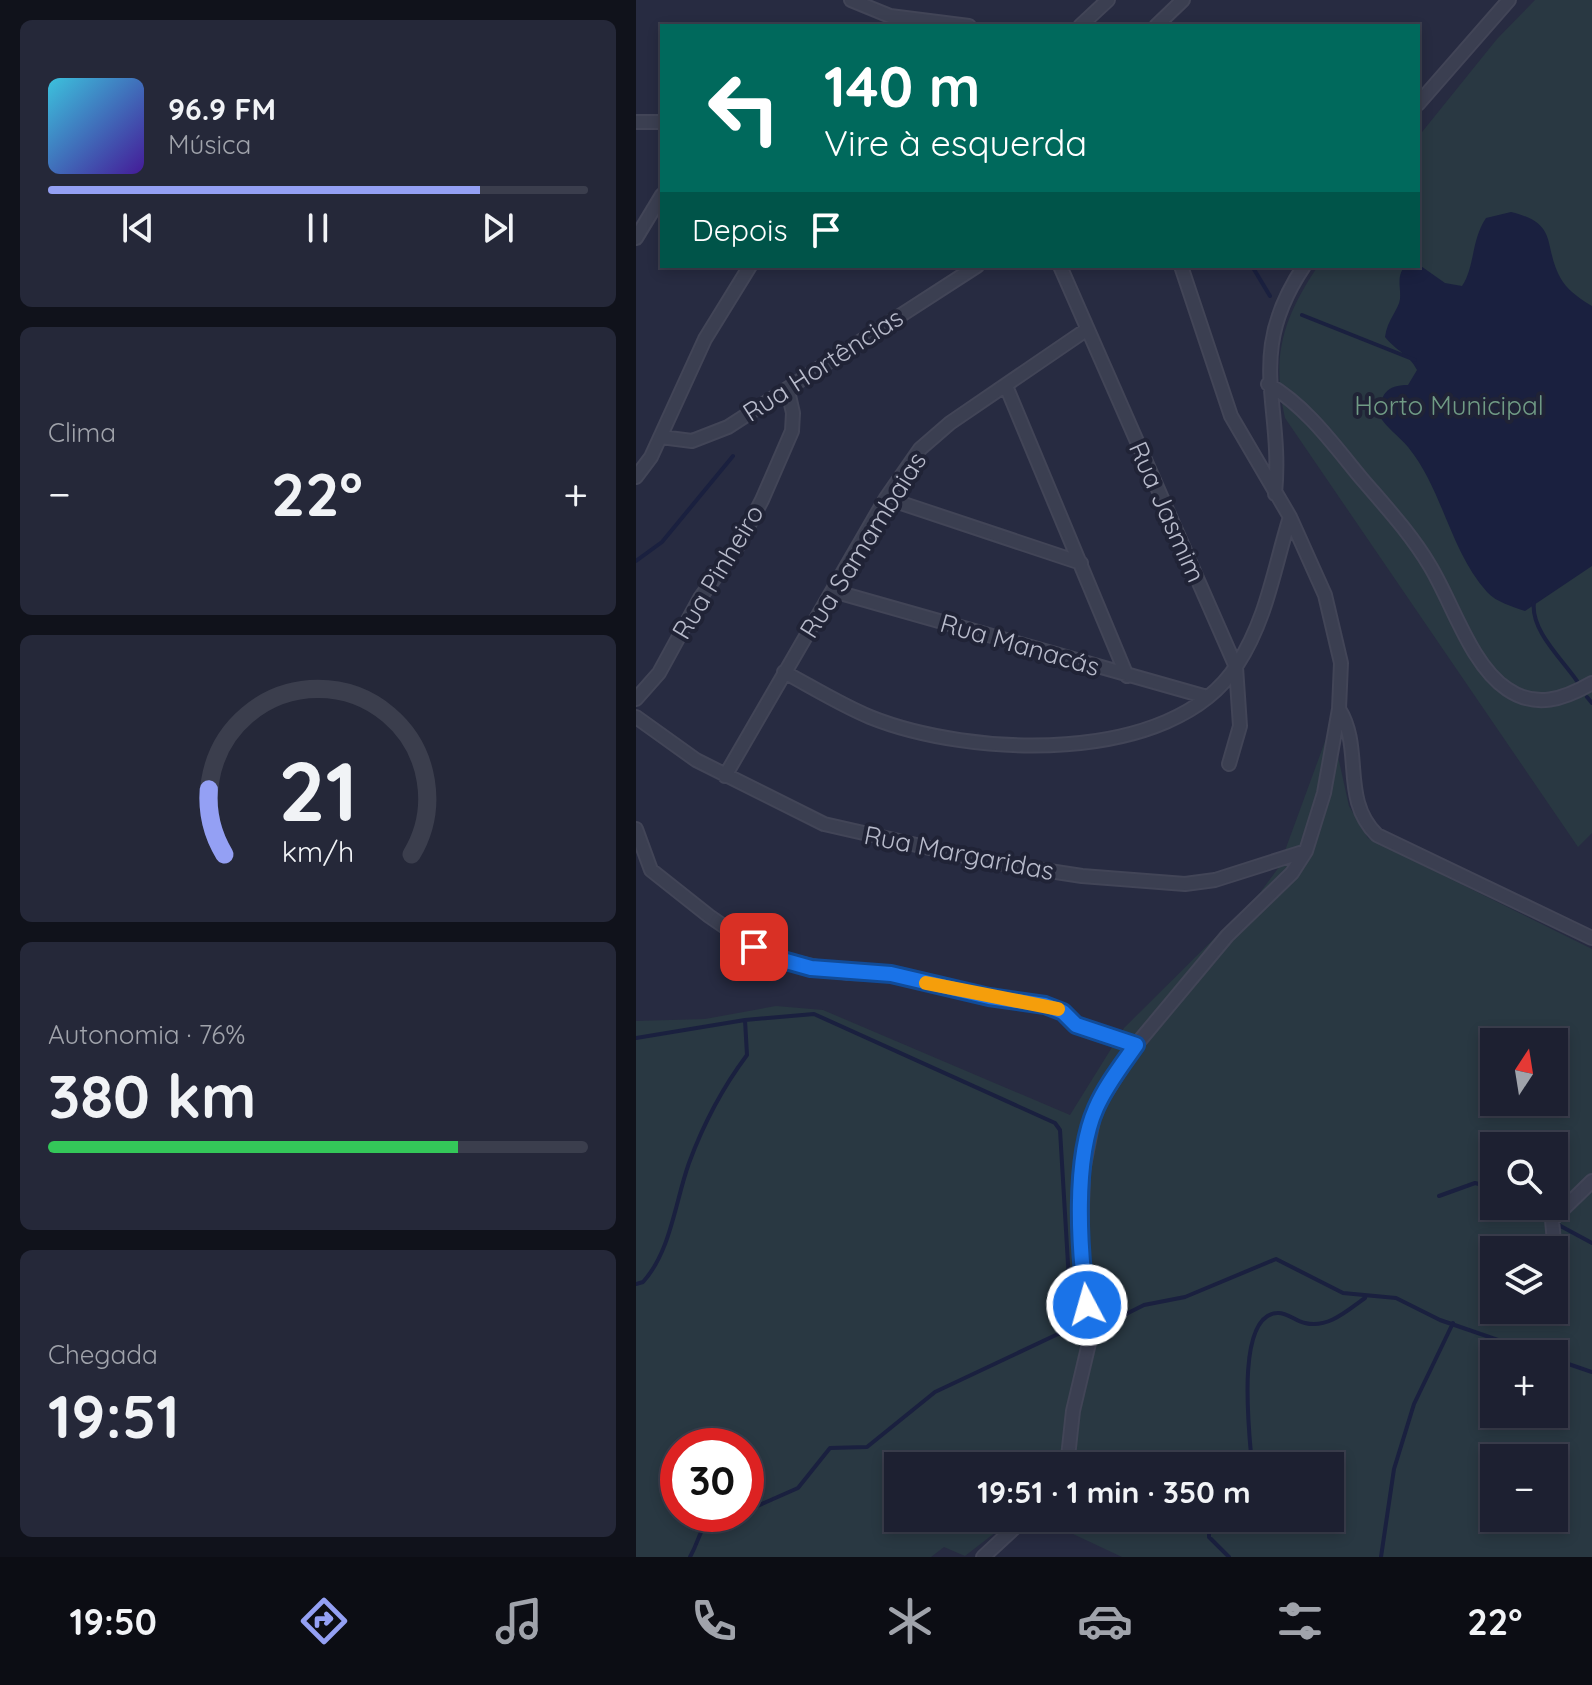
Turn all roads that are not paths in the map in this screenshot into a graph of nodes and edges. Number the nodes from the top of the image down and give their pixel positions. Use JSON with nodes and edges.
{"nodes":[{"id":1,"x":851,"y":0,"type":"edge"},
{"id":2,"x":1108,"y":0,"type":"edge"},
{"id":3,"x":1183,"y":0,"type":"edge"},
{"id":4,"x":1509,"y":0,"type":"edge"},
{"id":5,"x":953,"y":24,"type":"edge"},
{"id":6,"x":1082,"y":24,"type":"edge"},
{"id":7,"x":1158,"y":24,"type":"edge"},
{"id":8,"x":1420,"y":102,"type":"edge"},
{"id":9,"x":636,"y":122,"type":"edge"},
{"id":10,"x":660,"y":122,"type":"edge"},
{"id":11,"x":660,"y":198,"type":"edge"},
{"id":12,"x":636,"y":238,"type":"edge"},
{"id":13,"x":749,"y":268,"type":"edge"},
{"id":14,"x":974,"y":268,"type":"edge"},
{"id":15,"x":1061,"y":268,"type":"edge"},
{"id":16,"x":1182,"y":268,"type":"edge"},
{"id":17,"x":1303,"y":268,"type":"edge"},
{"id":18,"x":1086,"y":330,"type":"junction"},
{"id":19,"x":1268,"y":384,"type":"junction"},
{"id":20,"x":1006,"y":386,"type":"junction"},
{"id":21,"x":788,"y":391,"type":"junction"},
{"id":22,"x":661,"y":437,"type":"junction"},
{"id":23,"x":636,"y":477,"type":"edge"},
{"id":24,"x":1275,"y":494,"type":"junction"},
{"id":25,"x":886,"y":498,"type":"junction"},
{"id":26,"x":1290,"y":517,"type":"junction"},
{"id":27,"x":1081,"y":563,"type":"junction"},
{"id":28,"x":833,"y":591,"type":"junction"},
{"id":29,"x":1236,"y":667,"type":"junction"},
{"id":30,"x":784,"y":672,"type":"junction"},
{"id":31,"x":1127,"y":676,"type":"junction"},
{"id":32,"x":1592,"y":683,"type":"edge"},
{"id":33,"x":1207,"y":697,"type":"junction"},
{"id":34,"x":636,"y":699,"type":"edge"},
{"id":35,"x":1339,"y":709,"type":"junction"},
{"id":36,"x":636,"y":717,"type":"edge"},
{"id":37,"x":1229,"y":764,"type":"dead end"},
{"id":38,"x":725,"y":776,"type":"junction"},
{"id":39,"x":636,"y":829,"type":"edge"},
{"id":40,"x":1306,"y":851,"type":"junction"},
{"id":41,"x":1592,"y":938,"type":"edge"},
{"id":42,"x":1136,"y":1045,"type":"junction"},
{"id":43,"x":1592,"y":1181,"type":"edge"},
{"id":44,"x":1553,"y":1236,"type":"edge"},
{"id":45,"x":1069,"y":1452,"type":"edge"},
{"id":46,"x":1010,"y":1532,"type":"edge"},
{"id":47,"x":983,"y":1557,"type":"edge"}],
"edges":[{"from":1,"to":5,"type":"street"},
{"from":2,"to":6,"type":"street"},
{"from":3,"to":7,"type":"street"},
{"from":4,"to":8,"type":"street"},
{"from":9,"to":10,"type":"street"},
{"from":11,"to":12,"type":"street"},
{"from":13,"to":22,"type":"street"},
{"from":14,"to":21,"type":"street","name":"Rua Hortências"},
{"from":15,"to":18,"type":"street","name":"Rua Jasmim"},
{"from":16,"to":24,"type":"street"},
{"from":17,"to":19,"type":"street"},
{"from":18,"to":20,"type":"street","name":"Rua Samambaias"},
{"from":18,"to":29,"type":"street","name":"Rua Jasmim"},
{"from":19,"to":24,"type":"street"},
{"from":19,"to":32,"type":"street"},
{"from":20,"to":25,"type":"street","name":"Rua Samambaias"},
{"from":20,"to":27,"type":"street"},
{"from":21,"to":22,"type":"street","name":"Rua Hortências"},
{"from":21,"to":34,"type":"street","name":"Rua Pinheiro"},
{"from":22,"to":23,"type":"street"},
{"from":24,"to":26,"type":"street"},
{"from":25,"to":27,"type":"street"},
{"from":25,"to":28,"type":"street","name":"Rua Samambaias"},
{"from":26,"to":29,"type":"street"},
{"from":26,"to":35,"type":"street"},
{"from":27,"to":31,"type":"street"},
{"from":28,"to":30,"type":"street","name":"Rua Samambaias"},
{"from":28,"to":31,"type":"street","name":"Rua Manacás"},
{"from":29,"to":33,"type":"street"},
{"from":29,"to":37,"type":"street","name":"Rua Jasmim"},
{"from":30,"to":33,"type":"street"},
{"from":30,"to":38,"type":"street","name":"Rua Samambaias"},
{"from":31,"to":33,"type":"street","name":"Rua Manacás"},
{"from":35,"to":40,"type":"street"},
{"from":35,"to":41,"type":"street"},
{"from":36,"to":38,"type":"street","name":"Rua Margaridas"},
{"from":38,"to":40,"type":"street","name":"Rua Margaridas"},
{"from":39,"to":42,"type":"street"},
{"from":40,"to":42,"type":"street"},
{"from":42,"to":45,"type":"street"},
{"from":43,"to":44,"type":"street"},
{"from":46,"to":47,"type":"street"}]}
